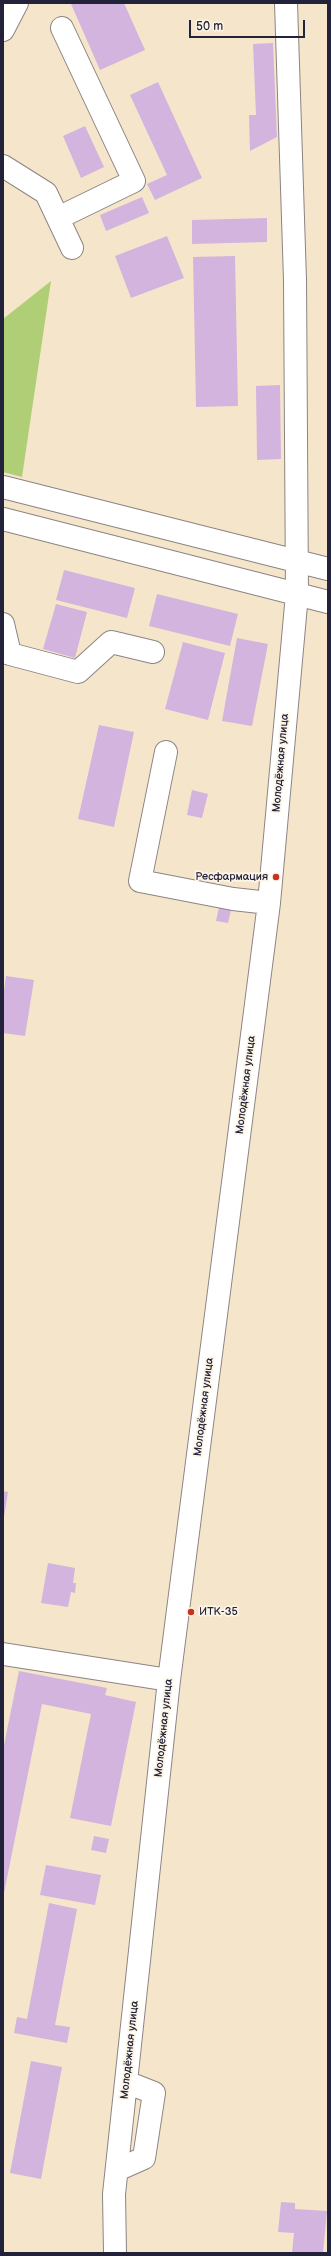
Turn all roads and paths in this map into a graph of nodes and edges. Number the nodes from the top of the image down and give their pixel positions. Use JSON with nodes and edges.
{"nodes":[{"id":1,"x":17,"y":3,"type":"edge"},
{"id":2,"x":286,"y":3,"type":"edge"},
{"id":3,"x":62,"y":28,"type":"dead end"},
{"id":4,"x":3,"y":30,"type":"edge"},
{"id":5,"x":3,"y":166,"type":"edge"},
{"id":6,"x":58,"y":218,"type":"junction"},
{"id":7,"x":72,"y":248,"type":"dead end"},
{"id":8,"x":3,"y":487,"type":"edge"},
{"id":9,"x":3,"y":519,"type":"edge"},
{"id":10,"x":297,"y":560,"type":"junction"},
{"id":11,"x":328,"y":569,"type":"edge"},
{"id":12,"x":297,"y":594,"type":"junction"},
{"id":13,"x":328,"y":602,"type":"edge"},
{"id":14,"x":3,"y":624,"type":"edge"},
{"id":15,"x":153,"y":652,"type":"dead end"},
{"id":16,"x":6,"y":653,"type":"edge"},
{"id":17,"x":166,"y":752,"type":"dead end"},
{"id":18,"x":269,"y":903,"type":"junction"},
{"id":19,"x":3,"y":1654,"type":"edge"},
{"id":20,"x":169,"y":1680,"type":"junction"},
{"id":21,"x":126,"y":2082,"type":"junction"},
{"id":22,"x":117,"y":2170,"type":"junction"},
{"id":23,"x":115,"y":2253,"type":"edge"}],
"edges":[{"from":1,"to":4,"type":"street"},
{"from":2,"to":10,"type":"street","name":"Молодёжная улица"},
{"from":3,"to":6,"type":"street"},
{"from":5,"to":6,"type":"street"},
{"from":6,"to":7,"type":"street"},
{"from":8,"to":10,"type":"street"},
{"from":9,"to":12,"type":"street"},
{"from":10,"to":11,"type":"street"},
{"from":10,"to":12,"type":"street","name":"Молодёжная улица"},
{"from":12,"to":13,"type":"street"},
{"from":12,"to":18,"type":"street","name":"Молодёжная улица"},
{"from":14,"to":16,"type":"street"},
{"from":15,"to":16,"type":"street"},
{"from":17,"to":18,"type":"street"},
{"from":18,"to":20,"type":"street","name":"Молодёжная улица"},
{"from":19,"to":20,"type":"street"},
{"from":20,"to":21,"type":"street","name":"Молодёжная улица"},
{"from":21,"to":22,"type":"street","name":"Молодёжная улица"},
{"from":21,"to":22,"type":"street"},
{"from":22,"to":23,"type":"street","name":"Молодёжная улица"}]}
